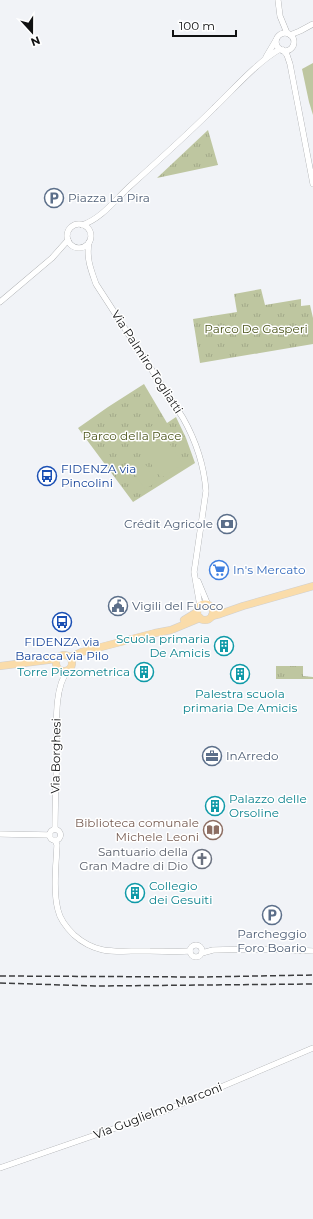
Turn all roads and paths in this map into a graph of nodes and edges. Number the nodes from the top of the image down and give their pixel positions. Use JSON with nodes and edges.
{"nodes":[{"id":1,"x":278,"y":0,"type":"edge"},
{"id":2,"x":280,"y":16,"type":"junction"},
{"id":3,"x":310,"y":26,"type":"edge"},
{"id":4,"x":289,"y":34,"type":"junction"},
{"id":5,"x":278,"y":37,"type":"junction"},
{"id":6,"x":293,"y":45,"type":"junction"},
{"id":7,"x":282,"y":50,"type":"junction"},
{"id":8,"x":264,"y":60,"type":"junction"},
{"id":9,"x":290,"y":64,"type":"junction"},
{"id":10,"x":313,"y":184,"type":"edge"},
{"id":11,"x":103,"y":212,"type":"junction"},
{"id":12,"x":82,"y":225,"type":"junction"},
{"id":13,"x":90,"y":232,"type":"junction"},
{"id":14,"x":68,"y":240,"type":"junction"},
{"id":15,"x":89,"y":242,"type":"junction"},
{"id":16,"x":76,"y":247,"type":"junction"},
{"id":17,"x":52,"y":258,"type":"junction"},
{"id":18,"x":90,"y":269,"type":"junction"},
{"id":19,"x":0,"y":302,"type":"edge"},
{"id":20,"x":195,"y":576,"type":"junction"},
{"id":21,"x":313,"y":586,"type":"edge"},
{"id":22,"x":209,"y":606,"type":"junction"},
{"id":23,"x":243,"y":606,"type":"junction"},
{"id":24,"x":199,"y":612,"type":"junction"},
{"id":25,"x":212,"y":616,"type":"junction"},
{"id":26,"x":63,"y":664,"type":"junction"},
{"id":27,"x":0,"y":666,"type":"edge"},
{"id":28,"x":55,"y":829,"type":"junction"},
{"id":29,"x":0,"y":834,"type":"edge"},
{"id":30,"x":50,"y":835,"type":"junction"},
{"id":31,"x":55,"y":840,"type":"junction"},
{"id":32,"x":313,"y":951,"type":"edge"},
{"id":33,"x":190,"y":952,"type":"junction"},
{"id":34,"x":202,"y":953,"type":"junction"},
{"id":35,"x":313,"y":1048,"type":"edge"},
{"id":36,"x":0,"y":1168,"type":"edge"}],
"edges":[{"from":1,"to":2,"type":"street"},
{"from":2,"to":4,"type":"street"},
{"from":2,"to":5,"type":"street"},
{"from":3,"to":4,"type":"street"},
{"from":3,"to":6,"type":"street"},
{"from":4,"to":5,"type":"street"},
{"from":4,"to":6,"type":"street"},
{"from":5,"to":7,"type":"street"},
{"from":5,"to":8,"type":"street","name":"Via Palmiro Togliatti"},
{"from":6,"to":7,"type":"street","name":"Via Palmiro Togliatti"},
{"from":6,"to":9,"type":"street"},
{"from":7,"to":8,"type":"street","name":"Via Palmiro Togliatti"},
{"from":7,"to":9,"type":"street"},
{"from":8,"to":11,"type":"street","name":"Via Palmiro Togliatti"},
{"from":9,"to":10,"type":"street"},
{"from":11,"to":12,"type":"street","name":"Via Palmiro Togliatti"},
{"from":11,"to":13,"type":"street","name":"Via Palmiro Togliatti"},
{"from":12,"to":13,"type":"street"},
{"from":12,"to":14,"type":"street","name":"Via Palmiro Togliatti"},
{"from":13,"to":15,"type":"street","name":"Via Palmiro Togliatti"},
{"from":14,"to":16,"type":"street","name":"Via Palmiro Togliatti"},
{"from":14,"to":17,"type":"street"},
{"from":15,"to":16,"type":"street"},
{"from":15,"to":18,"type":"street","name":"Via Palmiro Togliatti"},
{"from":16,"to":17,"type":"street"},
{"from":16,"to":18,"type":"street","name":"Via Palmiro Togliatti"},
{"from":17,"to":19,"type":"street"},
{"from":18,"to":20,"type":"street","name":"Via Palmiro Togliatti"},
{"from":20,"to":22,"type":"street","name":"Via Palmiro Togliatti"},
{"from":20,"to":24,"type":"street","name":"Via Palmiro Togliatti"},
{"from":21,"to":23,"type":"main road"},
{"from":22,"to":23,"type":"main road"},
{"from":22,"to":24,"type":"main road"},
{"from":22,"to":25,"type":"main road"},
{"from":23,"to":25,"type":"main road"},
{"from":24,"to":25,"type":"main road"},
{"from":24,"to":26,"type":"main road"},
{"from":26,"to":27,"type":"main road"},
{"from":26,"to":28,"type":"street","name":"Via Borghesi"},
{"from":28,"to":30,"type":"street"},
{"from":28,"to":31,"type":"street"},
{"from":29,"to":30,"type":"street"},
{"from":30,"to":31,"type":"street"},
{"from":31,"to":33,"type":"street"},
{"from":32,"to":34,"type":"street"},
{"from":33,"to":34,"type":"street"},
{"from":33,"to":34,"type":"street"},
{"from":35,"to":36,"type":"street","name":"Via Guglielmo Marconi"}]}
